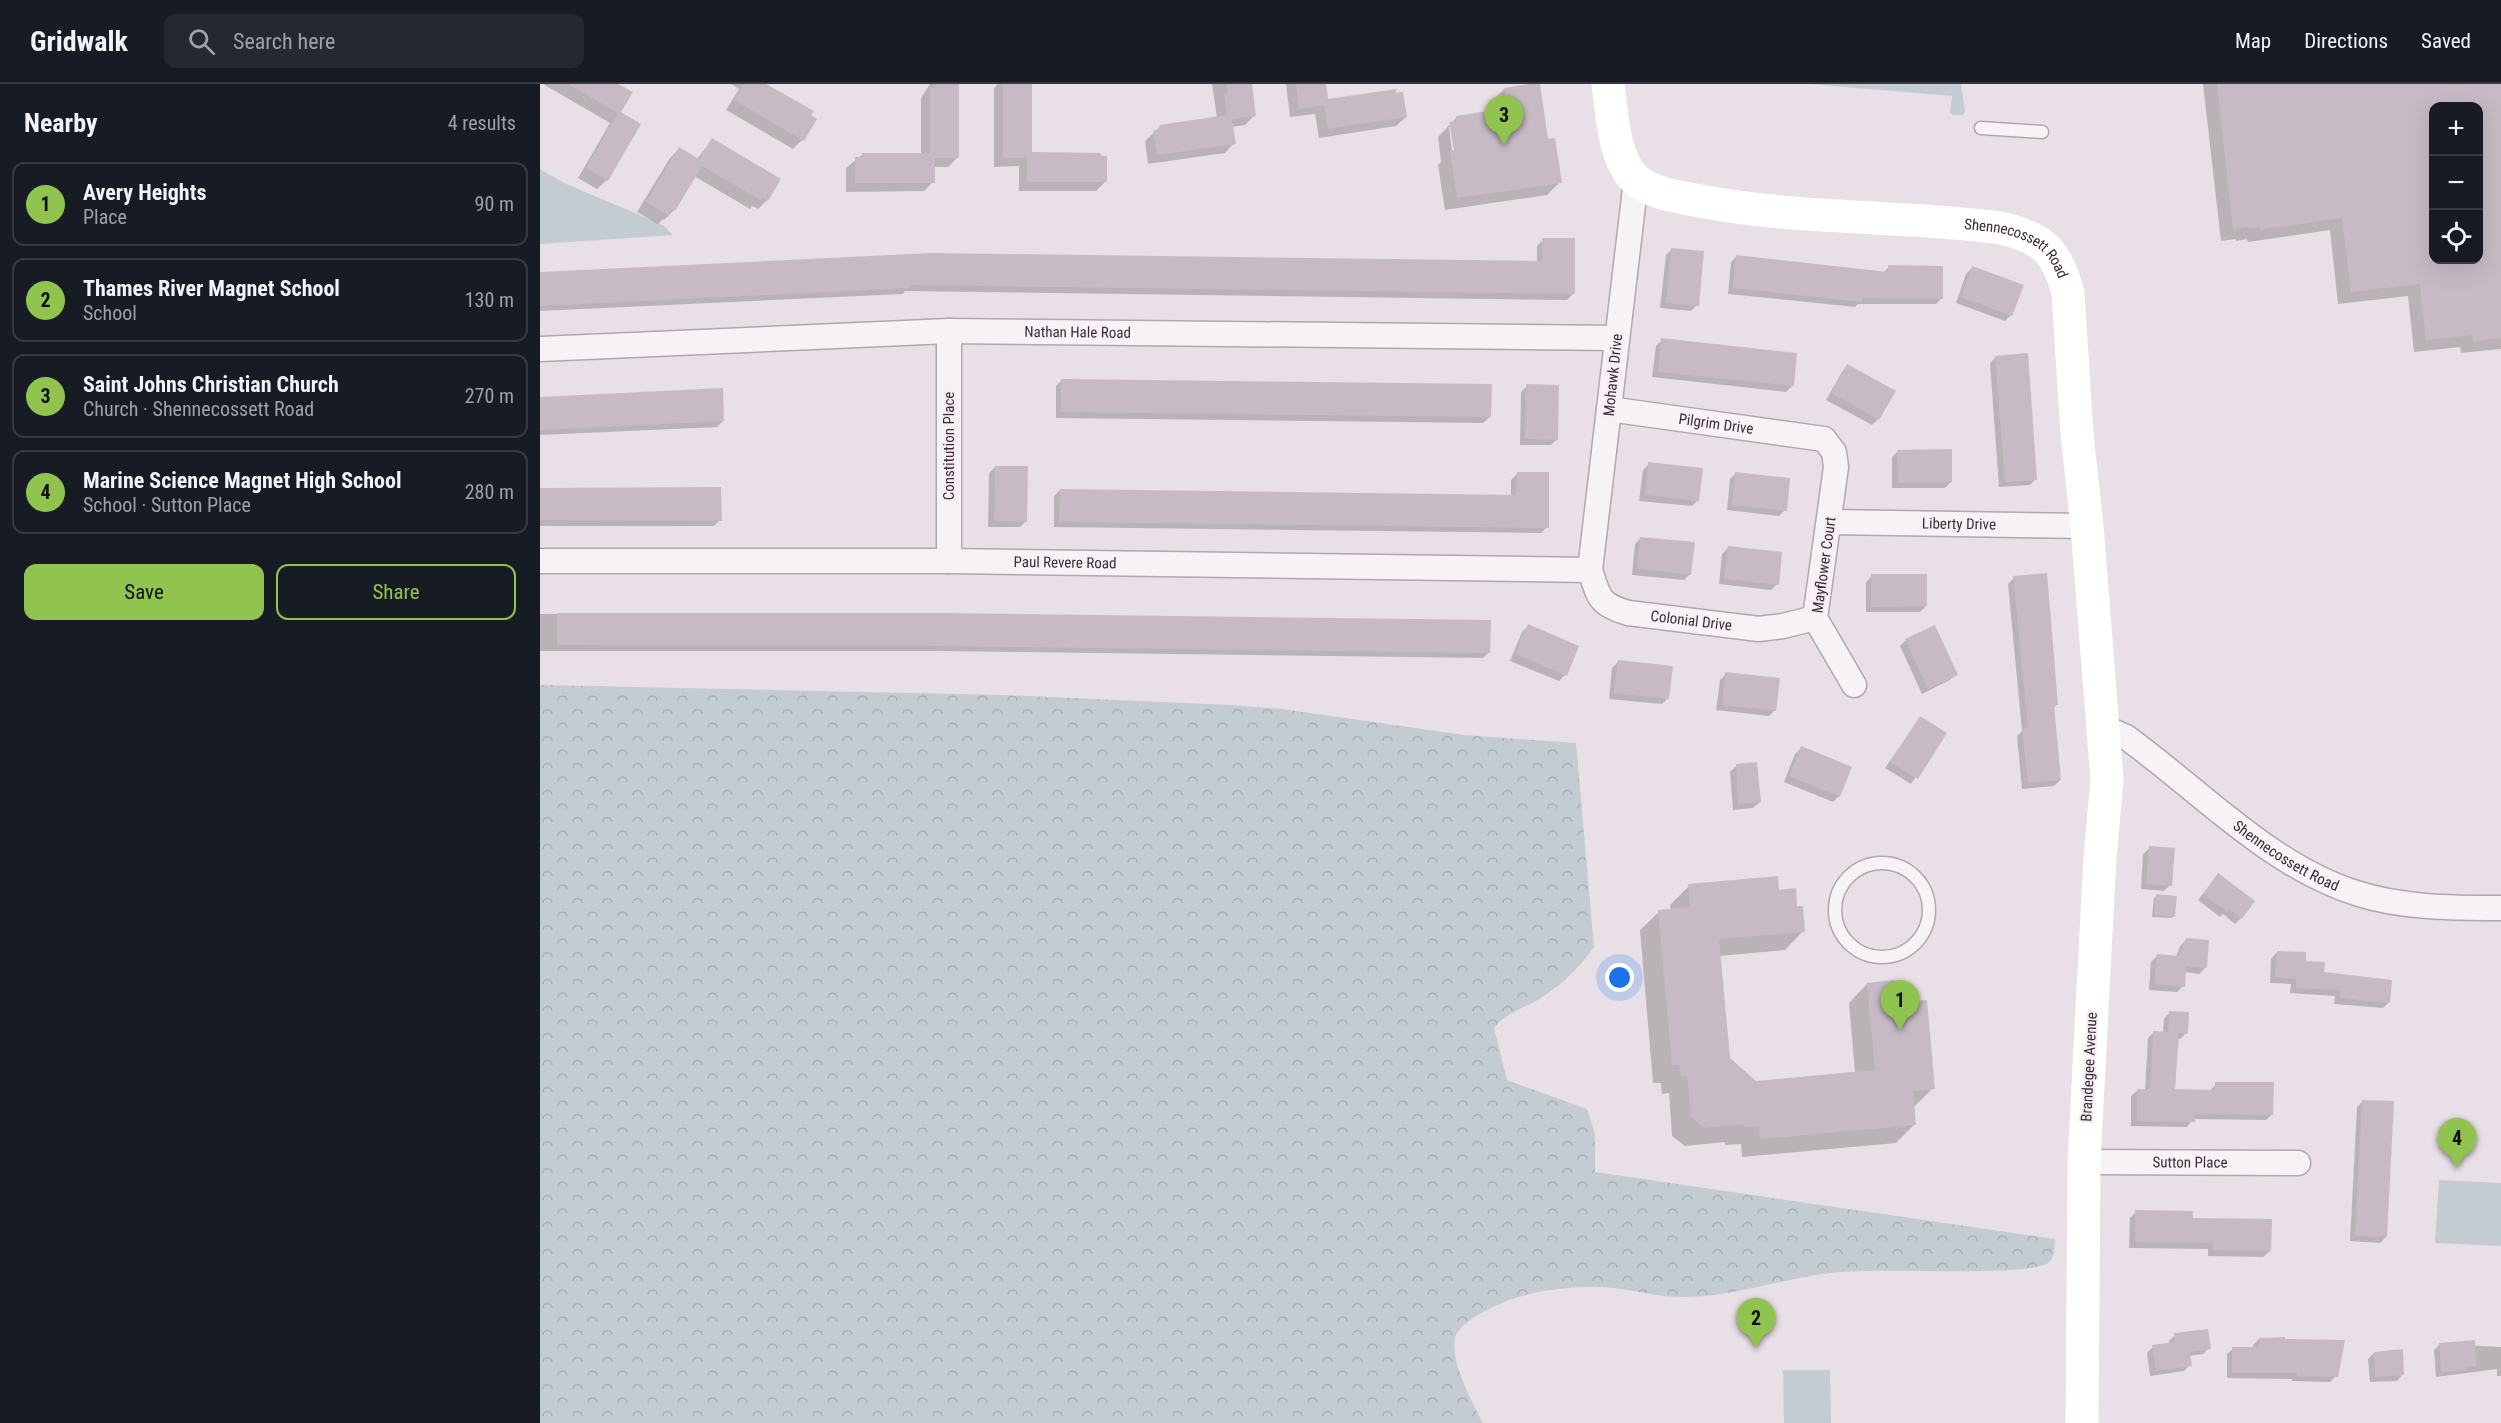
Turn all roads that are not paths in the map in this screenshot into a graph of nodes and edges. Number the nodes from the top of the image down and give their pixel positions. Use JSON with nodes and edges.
{"nodes":[{"id":1,"x":1608,"y":84,"type":"edge"},
{"id":2,"x":1981,"y":128,"type":"dead end"},
{"id":3,"x":2042,"y":132,"type":"dead end"},
{"id":4,"x":1636,"y":180,"type":"junction"},
{"id":5,"x":949,"y":331,"type":"junction"},
{"id":6,"x":1617,"y":339,"type":"junction"},
{"id":7,"x":540,"y":349,"type":"edge"},
{"id":8,"x":1609,"y":409,"type":"junction"},
{"id":9,"x":1824,"y":439,"type":"joint"},
{"id":10,"x":1830,"y":522,"type":"junction"},
{"id":11,"x":2087,"y":526,"type":"junction"},
{"id":12,"x":540,"y":561,"type":"edge"},
{"id":13,"x":949,"y":561,"type":"junction"},
{"id":14,"x":1590,"y":570,"type":"junction"},
{"id":15,"x":1815,"y":618,"type":"junction"},
{"id":16,"x":1854,"y":685,"type":"dead end"},
{"id":17,"x":2103,"y":719,"type":"junction"},
{"id":18,"x":2501,"y":908,"type":"edge"},
{"id":19,"x":1863,"y":952,"type":"joint"},
{"id":20,"x":2084,"y":1162,"type":"junction"},
{"id":21,"x":2298,"y":1163,"type":"dead end"},
{"id":22,"x":2082,"y":1423,"type":"edge"}],
"edges":[{"from":1,"to":4,"type":"street"},
{"from":2,"to":3,"type":"lane"},
{"from":4,"to":6,"type":"street","name":"Mohawk Drive"},
{"from":4,"to":11,"type":"street","name":"Shennecossett Road"},
{"from":5,"to":6,"type":"street","name":"Nathan Hale Road"},
{"from":5,"to":7,"type":"street","name":"Nathan Hale Road"},
{"from":5,"to":13,"type":"street","name":"Constitution Place"},
{"from":6,"to":8,"type":"street","name":"Mohawk Drive"},
{"from":8,"to":9,"type":"street","name":"Pilgrim Drive"},
{"from":8,"to":14,"type":"street","name":"Mohawk Drive"},
{"from":9,"to":10,"type":"street","name":"Mayflower Court"},
{"from":10,"to":11,"type":"street","name":"Liberty Drive"},
{"from":10,"to":15,"type":"street","name":"Mayflower Court"},
{"from":11,"to":17,"type":"street","name":"Shennecossett Road"},
{"from":12,"to":13,"type":"street","name":"Paul Revere Road"},
{"from":13,"to":14,"type":"street","name":"Paul Revere Road"},
{"from":14,"to":15,"type":"street","name":"Colonial Drive"},
{"from":15,"to":16,"type":"street","name":"Mayflower Court"},
{"from":17,"to":18,"type":"street","name":"Shennecossett Road"},
{"from":17,"to":20,"type":"street","name":"Brandegee Avenue"},
{"from":19,"to":19,"type":"lane"},
{"from":20,"to":21,"type":"street","name":"Sutton Place"},
{"from":20,"to":22,"type":"street","name":"Brandegee Avenue"}]}
